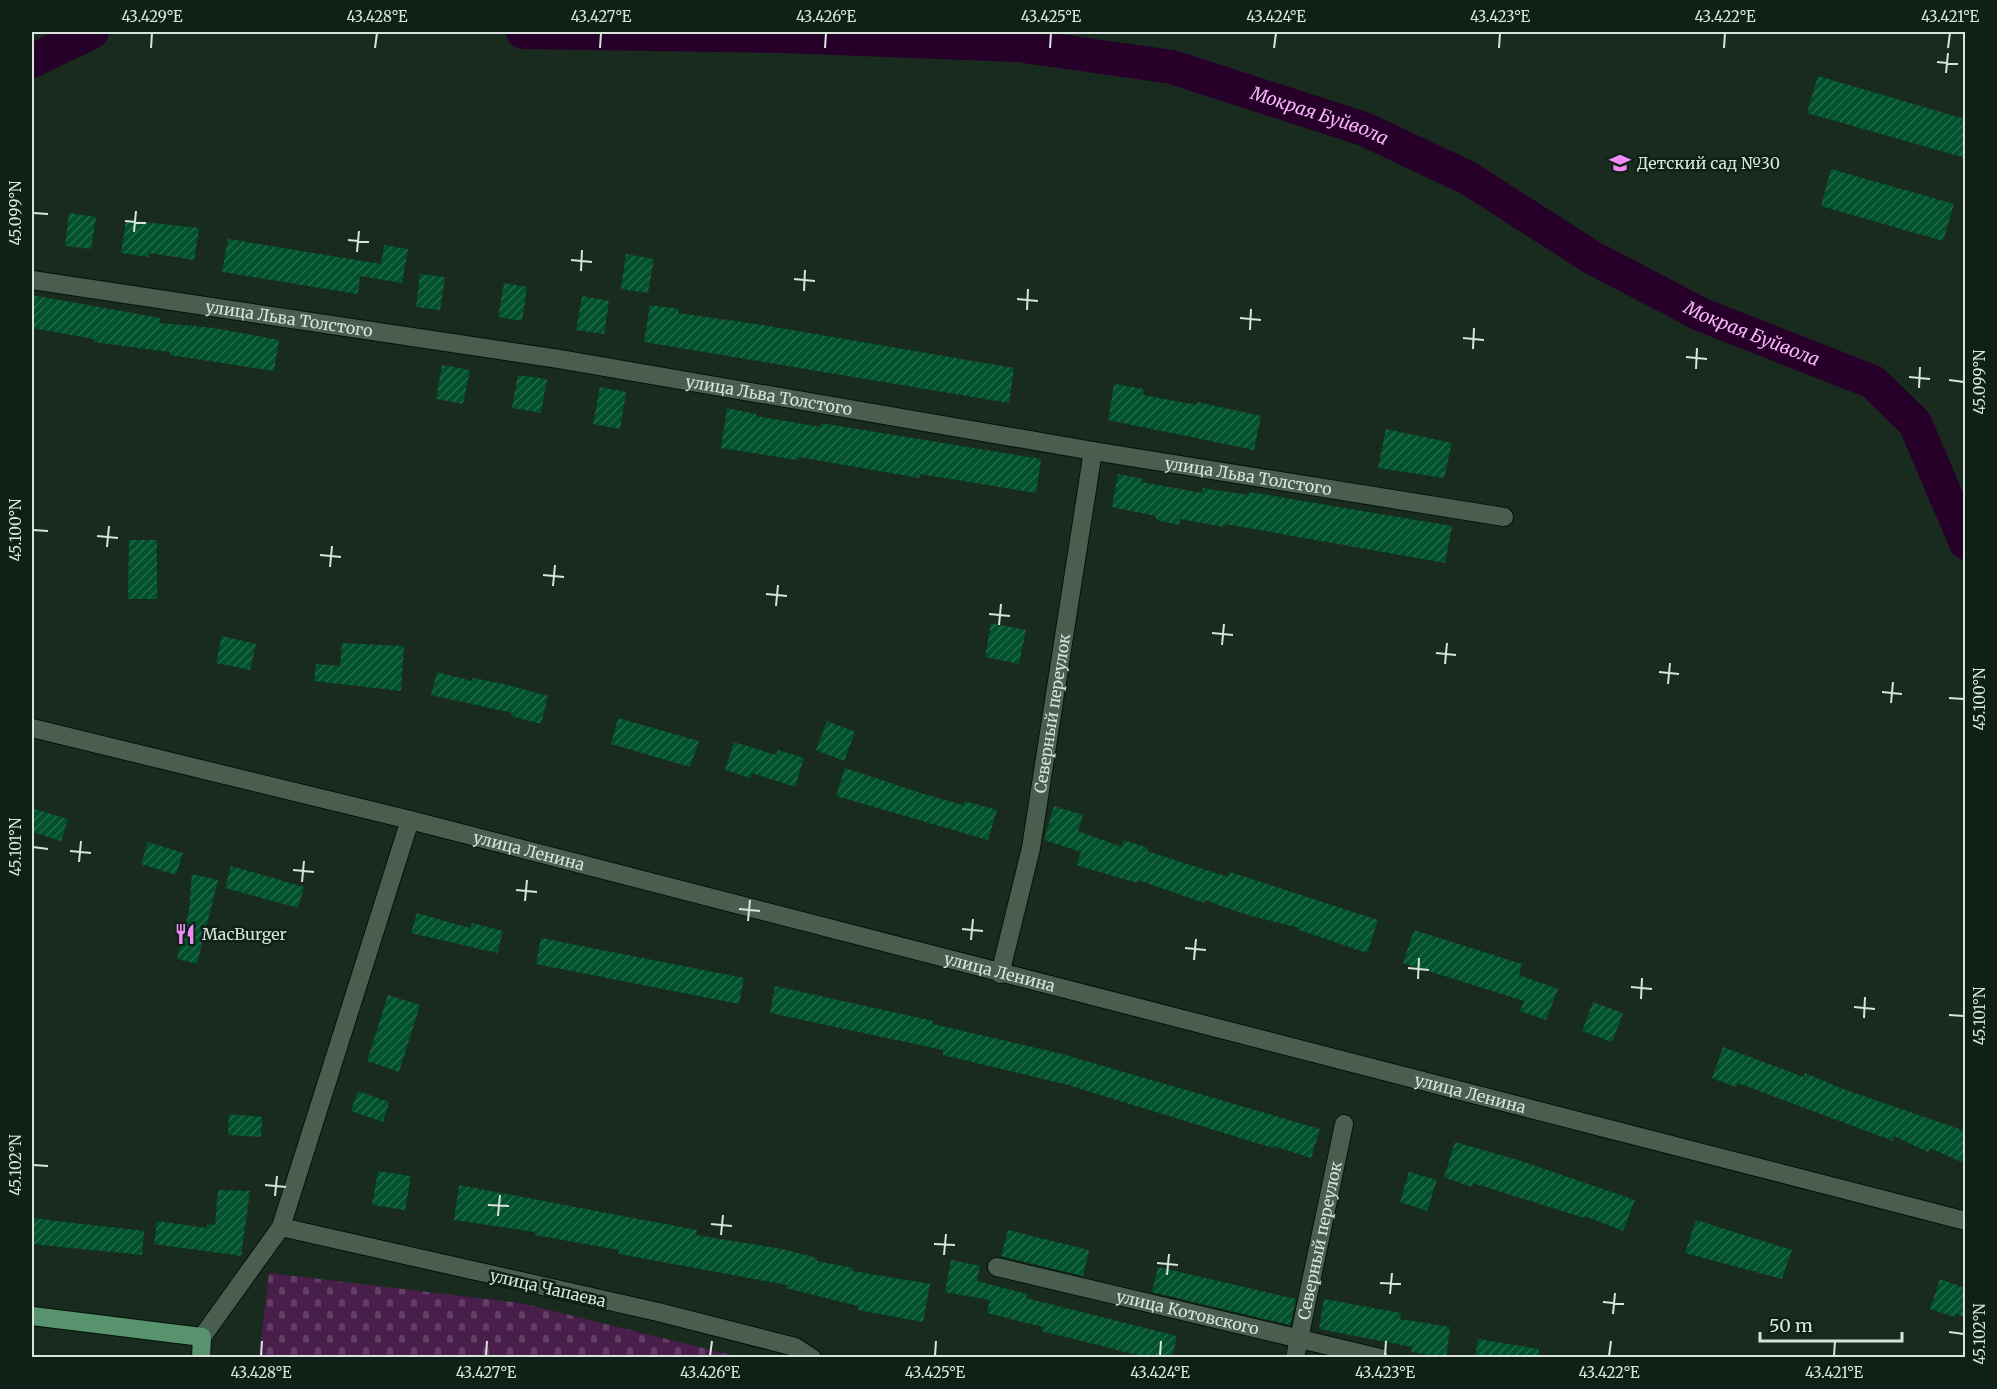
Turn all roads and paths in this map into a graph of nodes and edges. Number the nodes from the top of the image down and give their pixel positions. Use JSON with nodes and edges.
{"nodes":[{"id":1,"x":32,"y":280,"type":"edge"},
{"id":2,"x":1093,"y":451,"type":"junction"},
{"id":3,"x":1504,"y":517,"type":"dead end"},
{"id":4,"x":32,"y":728,"type":"edge"},
{"id":5,"x":410,"y":820,"type":"junction"},
{"id":6,"x":1000,"y":974,"type":"junction"},
{"id":7,"x":1344,"y":1124,"type":"dead end"},
{"id":8,"x":1965,"y":1221,"type":"edge"},
{"id":9,"x":281,"y":1227,"type":"junction"},
{"id":10,"x":997,"y":1267,"type":"dead end"},
{"id":11,"x":32,"y":1316,"type":"edge"},
{"id":12,"x":202,"y":1337,"type":"junction"},
{"id":13,"x":1300,"y":1338,"type":"junction"},
{"id":14,"x":201,"y":1358,"type":"edge"},
{"id":15,"x":812,"y":1358,"type":"edge"},
{"id":16,"x":1295,"y":1358,"type":"edge"},
{"id":17,"x":1380,"y":1358,"type":"edge"}],
"edges":[{"from":1,"to":2,"type":"street","name":"улица Льва Толстого"},
{"from":2,"to":3,"type":"street","name":"улица Льва Толстого"},
{"from":2,"to":6,"type":"street","name":"Северный переулок"},
{"from":4,"to":5,"type":"street","name":"улица Ленина"},
{"from":5,"to":6,"type":"street","name":"улица Ленина"},
{"from":5,"to":9,"type":"street"},
{"from":6,"to":8,"type":"street","name":"улица Ленина"},
{"from":7,"to":13,"type":"street","name":"Северный переулок"},
{"from":9,"to":12,"type":"street"},
{"from":9,"to":15,"type":"street","name":"улица Чапаева"},
{"from":10,"to":13,"type":"street","name":"улица Котовского"},
{"from":11,"to":12,"type":"main road"},
{"from":12,"to":14,"type":"main road"},
{"from":13,"to":16,"type":"street","name":"Северный переулок"},
{"from":13,"to":17,"type":"street","name":"улица Котовского"}]}
